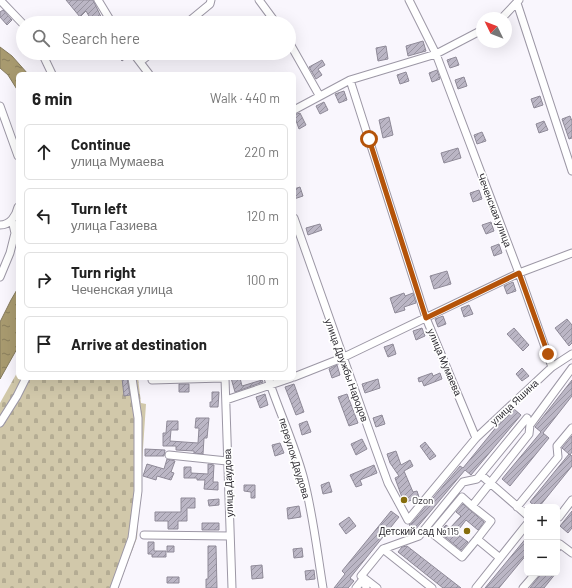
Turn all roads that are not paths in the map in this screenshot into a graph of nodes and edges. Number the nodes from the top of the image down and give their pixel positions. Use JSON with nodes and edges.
{"nodes":[{"id":1,"x":0,"y":0,"type":"edge"},
{"id":2,"x":98,"y":0,"type":"edge"},
{"id":3,"x":259,"y":0,"type":"edge"},
{"id":4,"x":409,"y":0,"type":"edge"},
{"id":5,"x":213,"y":1,"type":"edge"},
{"id":6,"x":518,"y":1,"type":"edge"},
{"id":7,"x":508,"y":12,"type":"edge"},
{"id":8,"x":108,"y":16,"type":"edge"},
{"id":9,"x":195,"y":16,"type":"edge"},
{"id":10,"x":271,"y":16,"type":"edge"},
{"id":11,"x":16,"y":17,"type":"edge"},
{"id":12,"x":476,"y":33,"type":"edge"},
{"id":13,"x":296,"y":54,"type":"edge"},
{"id":14,"x":436,"y":54,"type":"junction"},
{"id":15,"x":45,"y":60,"type":"edge"},
{"id":16,"x":142,"y":60,"type":"edge"},
{"id":17,"x":140,"y":62,"type":"joint"},
{"id":18,"x":51,"y":72,"type":"edge"},
{"id":19,"x":148,"y":72,"type":"edge"},
{"id":20,"x":350,"y":80,"type":"junction"},
{"id":21,"x":319,"y":95,"type":"junction"},
{"id":22,"x":0,"y":106,"type":"edge"},
{"id":23,"x":296,"y":109,"type":"edge"},
{"id":24,"x":16,"y":150,"type":"edge"},
{"id":25,"x":572,"y":171,"type":"edge"},
{"id":26,"x":16,"y":211,"type":"edge"},
{"id":27,"x":12,"y":220,"type":"junction"},
{"id":28,"x":296,"y":224,"type":"edge"},
{"id":29,"x":0,"y":225,"type":"edge"},
{"id":30,"x":572,"y":253,"type":"edge"},
{"id":31,"x":519,"y":273,"type":"junction"},
{"id":32,"x":0,"y":277,"type":"edge"},
{"id":33,"x":426,"y":318,"type":"junction"},
{"id":34,"x":572,"y":354,"type":"edge"},
{"id":35,"x":342,"y":358,"type":"junction"},
{"id":36,"x":552,"y":367,"type":"junction"},
{"id":37,"x":572,"y":368,"type":"edge"},
{"id":38,"x":296,"y":376,"type":"edge"},
{"id":39,"x":25,"y":380,"type":"edge"},
{"id":40,"x":132,"y":380,"type":"edge"},
{"id":41,"x":224,"y":380,"type":"edge"},
{"id":42,"x":268,"y":380,"type":"edge"},
{"id":43,"x":286,"y":380,"type":"edge"},
{"id":44,"x":270,"y":386,"type":"junction"},
{"id":45,"x":226,"y":400,"type":"junction"},
{"id":46,"x":527,"y":418,"type":"dead end"},
{"id":47,"x":0,"y":423,"type":"edge"},
{"id":48,"x":572,"y":428,"type":"edge"},
{"id":49,"x":476,"y":438,"type":"junction"},
{"id":50,"x":169,"y":455,"type":"dead end"},
{"id":51,"x":227,"y":461,"type":"junction"},
{"id":52,"x":481,"y":475,"type":"junction"},
{"id":53,"x":491,"y":483,"type":"junction"},
{"id":54,"x":572,"y":500,"type":"edge"},
{"id":55,"x":472,"y":506,"type":"junction"},
{"id":56,"x":517,"y":507,"type":"junction"},
{"id":57,"x":524,"y":513,"type":"edge"},
{"id":58,"x":560,"y":516,"type":"edge"},
{"id":59,"x":408,"y":520,"type":"joint"},
{"id":60,"x":524,"y":528,"type":"edge"},
{"id":61,"x":144,"y":535,"type":"dead end"},
{"id":62,"x":230,"y":536,"type":"junction"},
{"id":63,"x":477,"y":539,"type":"junction"},
{"id":64,"x":560,"y":545,"type":"edge"},
{"id":65,"x":383,"y":549,"type":"junction"},
{"id":66,"x":572,"y":553,"type":"edge"},
{"id":67,"x":500,"y":558,"type":"junction"},
{"id":68,"x":533,"y":576,"type":"edge"},
{"id":69,"x":364,"y":578,"type":"junction"},
{"id":70,"x":114,"y":588,"type":"edge"},
{"id":71,"x":232,"y":588,"type":"edge"},
{"id":72,"x":323,"y":588,"type":"edge"},
{"id":73,"x":356,"y":588,"type":"edge"},
{"id":74,"x":366,"y":588,"type":"edge"},
{"id":75,"x":377,"y":588,"type":"edge"},
{"id":76,"x":432,"y":588,"type":"edge"},
{"id":77,"x":476,"y":588,"type":"edge"},
{"id":78,"x":523,"y":588,"type":"edge"}],
"edges":[{"from":1,"to":11,"type":"street"},
{"from":2,"to":8,"type":"street"},
{"from":3,"to":10,"type":"street"},
{"from":4,"to":14,"type":"street","name":"Чеченская улица"},
{"from":5,"to":9,"type":"street"},
{"from":6,"to":7,"type":"street"},
{"from":6,"to":25,"type":"street"},
{"from":12,"to":14,"type":"street"},
{"from":13,"to":21,"type":"street"},
{"from":14,"to":20,"type":"street"},
{"from":14,"to":31,"type":"street","name":"Чеченская улица"},
{"from":15,"to":18,"type":"street"},
{"from":16,"to":17,"type":"street"},
{"from":17,"to":19,"type":"street"},
{"from":20,"to":21,"type":"street"},
{"from":20,"to":33,"type":"street","name":"улица Мумаева"},
{"from":21,"to":23,"type":"street"},
{"from":22,"to":24,"type":"street"},
{"from":26,"to":27,"type":"street"},
{"from":27,"to":29,"type":"street"},
{"from":27,"to":32,"type":"street"},
{"from":28,"to":35,"type":"street","name":"улица Дружбы Народов"},
{"from":30,"to":31,"type":"street"},
{"from":31,"to":33,"type":"street"},
{"from":31,"to":36,"type":"street","name":"Чеченская улица"},
{"from":33,"to":35,"type":"street"},
{"from":33,"to":49,"type":"street","name":"улица Мумаева"},
{"from":34,"to":36,"type":"street","name":"улица Яшина"},
{"from":35,"to":38,"type":"street"},
{"from":35,"to":59,"type":"street","name":"улица Дружбы Народов"},
{"from":36,"to":49,"type":"street","name":"улица Яшина"},
{"from":37,"to":53,"type":"street"},
{"from":39,"to":47,"type":"street"},
{"from":40,"to":70,"type":"street"},
{"from":41,"to":45,"type":"street","name":"улица Даудова"},
{"from":42,"to":44,"type":"street","name":"переулок Даудова"},
{"from":43,"to":44,"type":"street"},
{"from":44,"to":45,"type":"street"},
{"from":44,"to":72,"type":"street","name":"переулок Даудова"},
{"from":45,"to":51,"type":"street","name":"улица Даудова"},
{"from":46,"to":52,"type":"street"},
{"from":48,"to":56,"type":"street"},
{"from":49,"to":59,"type":"street","name":"улица Яшина"},
{"from":50,"to":51,"type":"street"},
{"from":51,"to":62,"type":"street","name":"улица Даудова"},
{"from":52,"to":53,"type":"street"},
{"from":52,"to":65,"type":"street"},
{"from":53,"to":55,"type":"street"},
{"from":53,"to":56,"type":"street"},
{"from":54,"to":58,"type":"street"},
{"from":55,"to":63,"type":"street"},
{"from":55,"to":63,"type":"street"},
{"from":56,"to":57,"type":"street"},
{"from":60,"to":67,"type":"street"},
{"from":61,"to":62,"type":"street"},
{"from":62,"to":71,"type":"street","name":"улица Даудова"},
{"from":63,"to":67,"type":"street"},
{"from":64,"to":66,"type":"street"},
{"from":65,"to":69,"type":"street"},
{"from":65,"to":76,"type":"street"},
{"from":67,"to":77,"type":"street"},
{"from":68,"to":78,"type":"street"},
{"from":69,"to":73,"type":"street"},
{"from":69,"to":74,"type":"street"},
{"from":69,"to":75,"type":"street"}]}
